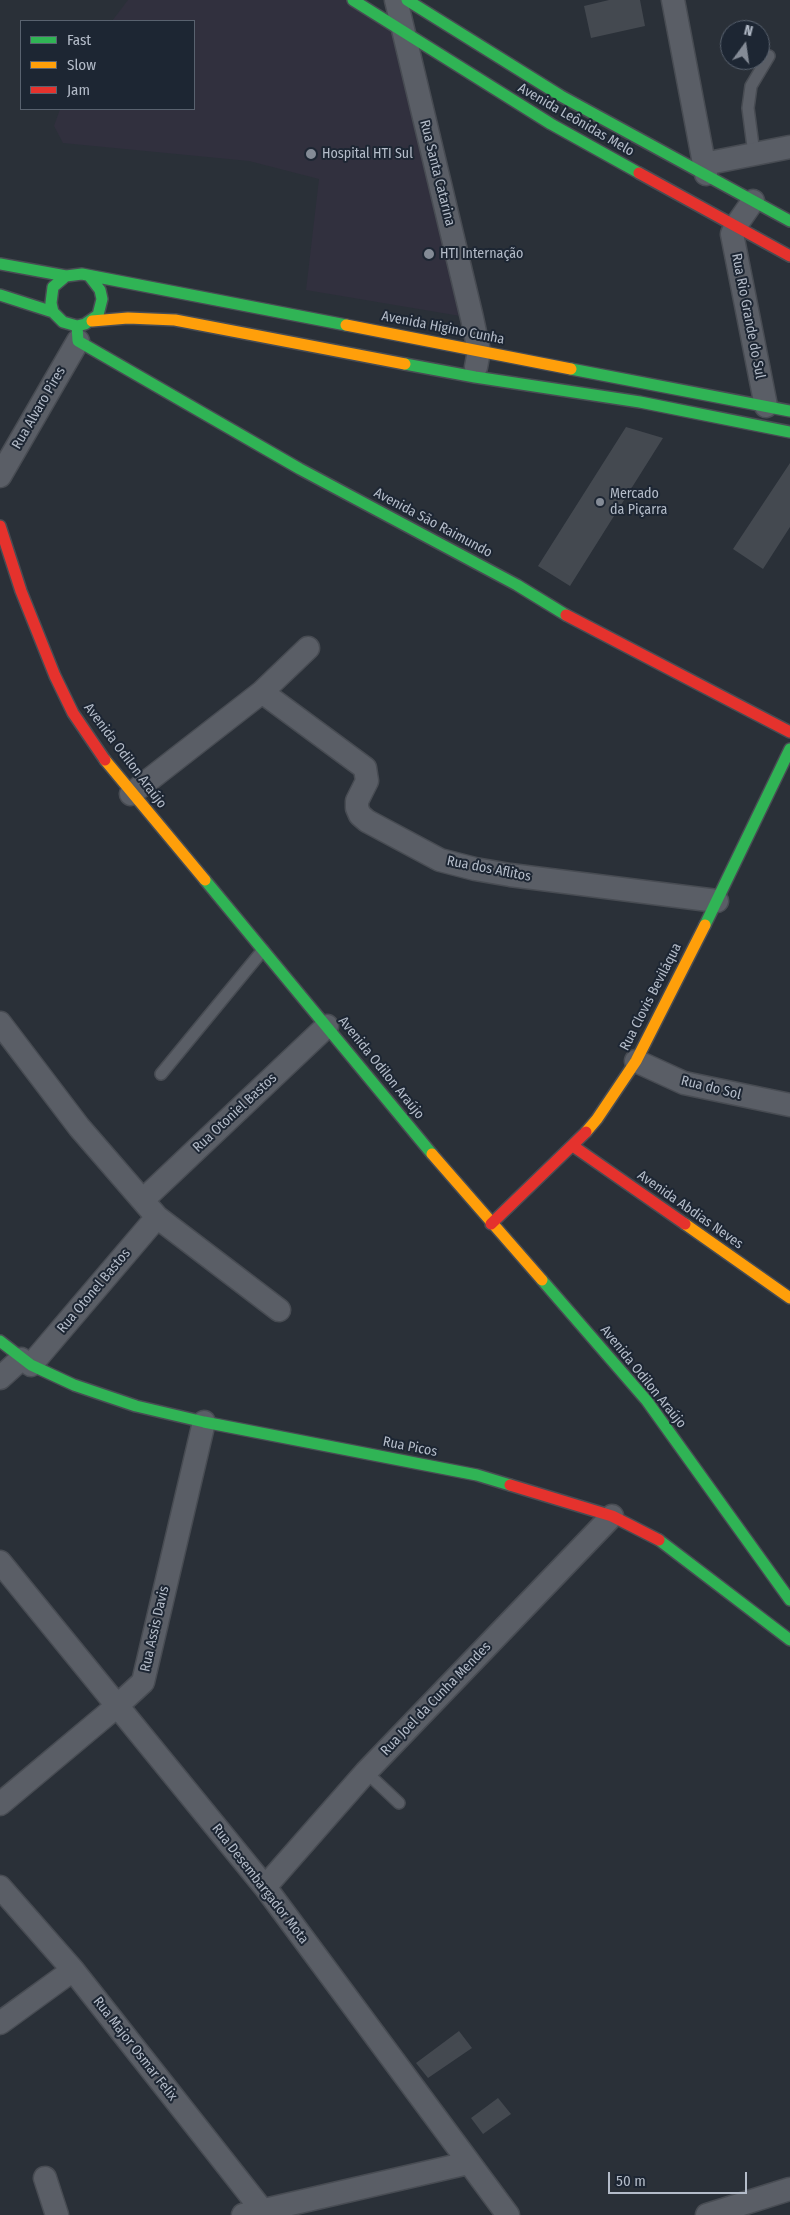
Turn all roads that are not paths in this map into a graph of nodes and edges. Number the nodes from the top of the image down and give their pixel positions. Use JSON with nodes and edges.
{"nodes":[{"id":1,"x":353,"y":0,"type":"edge"},
{"id":2,"x":396,"y":0,"type":"edge"},
{"id":3,"x":407,"y":0,"type":"edge"},
{"id":4,"x":673,"y":0,"type":"edge"},
{"id":5,"x":402,"y":31,"type":"junction"},
{"id":6,"x":761,"y":70,"type":"edge"},
{"id":7,"x":790,"y":146,"type":"edge"},
{"id":8,"x":754,"y":154,"type":"junction"},
{"id":9,"x":705,"y":169,"type":"junction"},
{"id":10,"x":753,"y":201,"type":"junction"},
{"id":11,"x":790,"y":221,"type":"edge"},
{"id":12,"x":735,"y":227,"type":"junction"},
{"id":13,"x":790,"y":256,"type":"edge"},
{"id":14,"x":0,"y":264,"type":"edge"},
{"id":15,"x":66,"y":276,"type":"junction"},
{"id":16,"x":90,"y":277,"type":"junction"},
{"id":17,"x":0,"y":295,"type":"edge"},
{"id":18,"x":53,"y":312,"type":"junction"},
{"id":19,"x":92,"y":321,"type":"junction"},
{"id":20,"x":77,"y":333,"type":"junction"},
{"id":21,"x":479,"y":351,"type":"junction"},
{"id":22,"x":475,"y":377,"type":"junction"},
{"id":23,"x":766,"y":406,"type":"junction"},
{"id":24,"x":790,"y":411,"type":"edge"},
{"id":25,"x":790,"y":432,"type":"edge"},
{"id":26,"x":0,"y":476,"type":"edge"},
{"id":27,"x":0,"y":526,"type":"edge"},
{"id":28,"x":308,"y":648,"type":"dead end"},
{"id":29,"x":262,"y":692,"type":"junction"},
{"id":30,"x":790,"y":732,"type":"edge"},
{"id":31,"x":790,"y":749,"type":"edge"},
{"id":32,"x":131,"y":794,"type":"junction"},
{"id":33,"x":717,"y":901,"type":"junction"},
{"id":34,"x":263,"y":950,"type":"junction"},
{"id":35,"x":0,"y":1023,"type":"edge"},
{"id":36,"x":328,"y":1026,"type":"junction"},
{"id":37,"x":636,"y":1061,"type":"junction"},
{"id":38,"x":161,"y":1074,"type":"dead end"},
{"id":39,"x":790,"y":1105,"type":"edge"},
{"id":40,"x":573,"y":1146,"type":"junction"},
{"id":41,"x":150,"y":1208,"type":"junction"},
{"id":42,"x":491,"y":1224,"type":"junction"},
{"id":43,"x":790,"y":1298,"type":"edge"},
{"id":44,"x":279,"y":1310,"type":"dead end"},
{"id":45,"x":0,"y":1341,"type":"edge"},
{"id":46,"x":26,"y":1362,"type":"junction"},
{"id":47,"x":0,"y":1378,"type":"edge"},
{"id":48,"x":204,"y":1422,"type":"junction"},
{"id":49,"x":612,"y":1516,"type":"junction"},
{"id":50,"x":0,"y":1562,"type":"edge"},
{"id":51,"x":790,"y":1600,"type":"edge"},
{"id":52,"x":790,"y":1640,"type":"edge"},
{"id":53,"x":117,"y":1706,"type":"junction"},
{"id":54,"x":366,"y":1772,"type":"junction"},
{"id":55,"x":399,"y":1803,"type":"dead end"},
{"id":56,"x":0,"y":1804,"type":"edge"},
{"id":57,"x":264,"y":1887,"type":"junction"},
{"id":58,"x":4,"y":1897,"type":"edge"},
{"id":59,"x":73,"y":1970,"type":"junction"},
{"id":60,"x":0,"y":2023,"type":"edge"},
{"id":61,"x":468,"y":2163,"type":"junction"},
{"id":62,"x":45,"y":2178,"type":"dead end"},
{"id":63,"x":790,"y":2189,"type":"edge"},
{"id":64,"x":257,"y":2214,"type":"edge"},
{"id":65,"x":57,"y":2215,"type":"edge"},
{"id":66,"x":508,"y":2215,"type":"edge"},
{"id":67,"x":707,"y":2215,"type":"edge"}],
"edges":[{"from":1,"to":5,"type":"main road","name":"Avenida Leônidas Melo"},
{"from":2,"to":5,"type":"street","name":"Rua Santa Catarina"},
{"from":3,"to":9,"type":"main road","name":"Avenida Leônidas Melo"},
{"from":4,"to":9,"type":"street"},
{"from":5,"to":12,"type":"main road","name":"Avenida Leônidas Melo"},
{"from":5,"to":21,"type":"street","name":"Rua Santa Catarina"},
{"from":6,"to":8,"type":"lane"},
{"from":7,"to":8,"type":"street"},
{"from":8,"to":9,"type":"street"},
{"from":9,"to":10,"type":"main road","name":"Avenida Leônidas Melo"},
{"from":10,"to":11,"type":"main road","name":"Avenida Leônidas Melo"},
{"from":10,"to":12,"type":"street"},
{"from":12,"to":13,"type":"main road","name":"Avenida Leônidas Melo"},
{"from":12,"to":23,"type":"street","name":"Rua Rio Grande do Sul"},
{"from":14,"to":15,"type":"main road"},
{"from":15,"to":16,"type":"main road"},
{"from":15,"to":18,"type":"main road"},
{"from":16,"to":19,"type":"main road"},
{"from":16,"to":21,"type":"main road","name":"Avenida Higino Cunha"},
{"from":17,"to":18,"type":"main road"},
{"from":18,"to":20,"type":"main road"},
{"from":19,"to":20,"type":"main road"},
{"from":19,"to":22,"type":"main road"},
{"from":20,"to":26,"type":"street","name":"Rua Alvaro Pires"},
{"from":20,"to":30,"type":"main road","name":"Avenida São Raimundo"},
{"from":21,"to":22,"type":"street","name":"Rua Santa Catarina"},
{"from":21,"to":23,"type":"main road","name":"Avenida Higino Cunha"},
{"from":22,"to":25,"type":"main road"},
{"from":23,"to":24,"type":"main road","name":"Avenida Higino Cunha"},
{"from":27,"to":32,"type":"main road","name":"Avenida Odilon Araújo"},
{"from":28,"to":29,"type":"street"},
{"from":29,"to":32,"type":"street"},
{"from":29,"to":33,"type":"street","name":"Rua dos Aflitos"},
{"from":31,"to":33,"type":"main road","name":"Rua Clovis Beviláqua"},
{"from":32,"to":34,"type":"main road","name":"Avenida Odilon Araújo"},
{"from":33,"to":37,"type":"main road","name":"Rua Clovis Beviláqua"},
{"from":34,"to":36,"type":"main road","name":"Avenida Odilon Araújo"},
{"from":34,"to":38,"type":"lane"},
{"from":35,"to":41,"type":"street"},
{"from":36,"to":41,"type":"street","name":"Rua Otoniel Bastos"},
{"from":36,"to":42,"type":"main road","name":"Avenida Odilon Araújo"},
{"from":37,"to":39,"type":"street","name":"Rua do Sol"},
{"from":37,"to":40,"type":"main road","name":"Rua Clovis Beviláqua"},
{"from":40,"to":42,"type":"main road","name":"Rua Clovis Beviláqua"},
{"from":40,"to":43,"type":"main road","name":"Avenida Abdias Neves"},
{"from":41,"to":44,"type":"street"},
{"from":41,"to":46,"type":"street","name":"Rua Otonel Bastos"},
{"from":42,"to":51,"type":"main road","name":"Avenida Odilon Araújo"},
{"from":45,"to":46,"type":"main road","name":"Rua Picos"},
{"from":46,"to":47,"type":"street","name":"Rua Otonel Bastos"},
{"from":46,"to":48,"type":"main road","name":"Rua Picos"},
{"from":48,"to":49,"type":"main road","name":"Rua Picos"},
{"from":48,"to":53,"type":"street","name":"Rua Assis Davis"},
{"from":49,"to":52,"type":"main road","name":"Rua Picos"},
{"from":49,"to":54,"type":"street","name":"Rua Joel da Cunha Mendes"},
{"from":50,"to":53,"type":"street","name":"Rua Desembargador Mota"},
{"from":53,"to":56,"type":"street","name":"Rua Assis Davis"},
{"from":53,"to":57,"type":"street","name":"Rua Desembargador Mota"},
{"from":54,"to":55,"type":"lane"},
{"from":54,"to":57,"type":"street","name":"Rua Joel da Cunha Mendes"},
{"from":57,"to":61,"type":"street","name":"Rua Desembargador Mota"},
{"from":58,"to":59,"type":"street","name":"Rua Major Osmar Felix"},
{"from":59,"to":60,"type":"street"},
{"from":59,"to":64,"type":"street","name":"Rua Major Osmar Felix"},
{"from":61,"to":64,"type":"street"},
{"from":61,"to":66,"type":"street","name":"Rua Desembargador Mota"},
{"from":62,"to":65,"type":"street"},
{"from":63,"to":67,"type":"street"}]}
